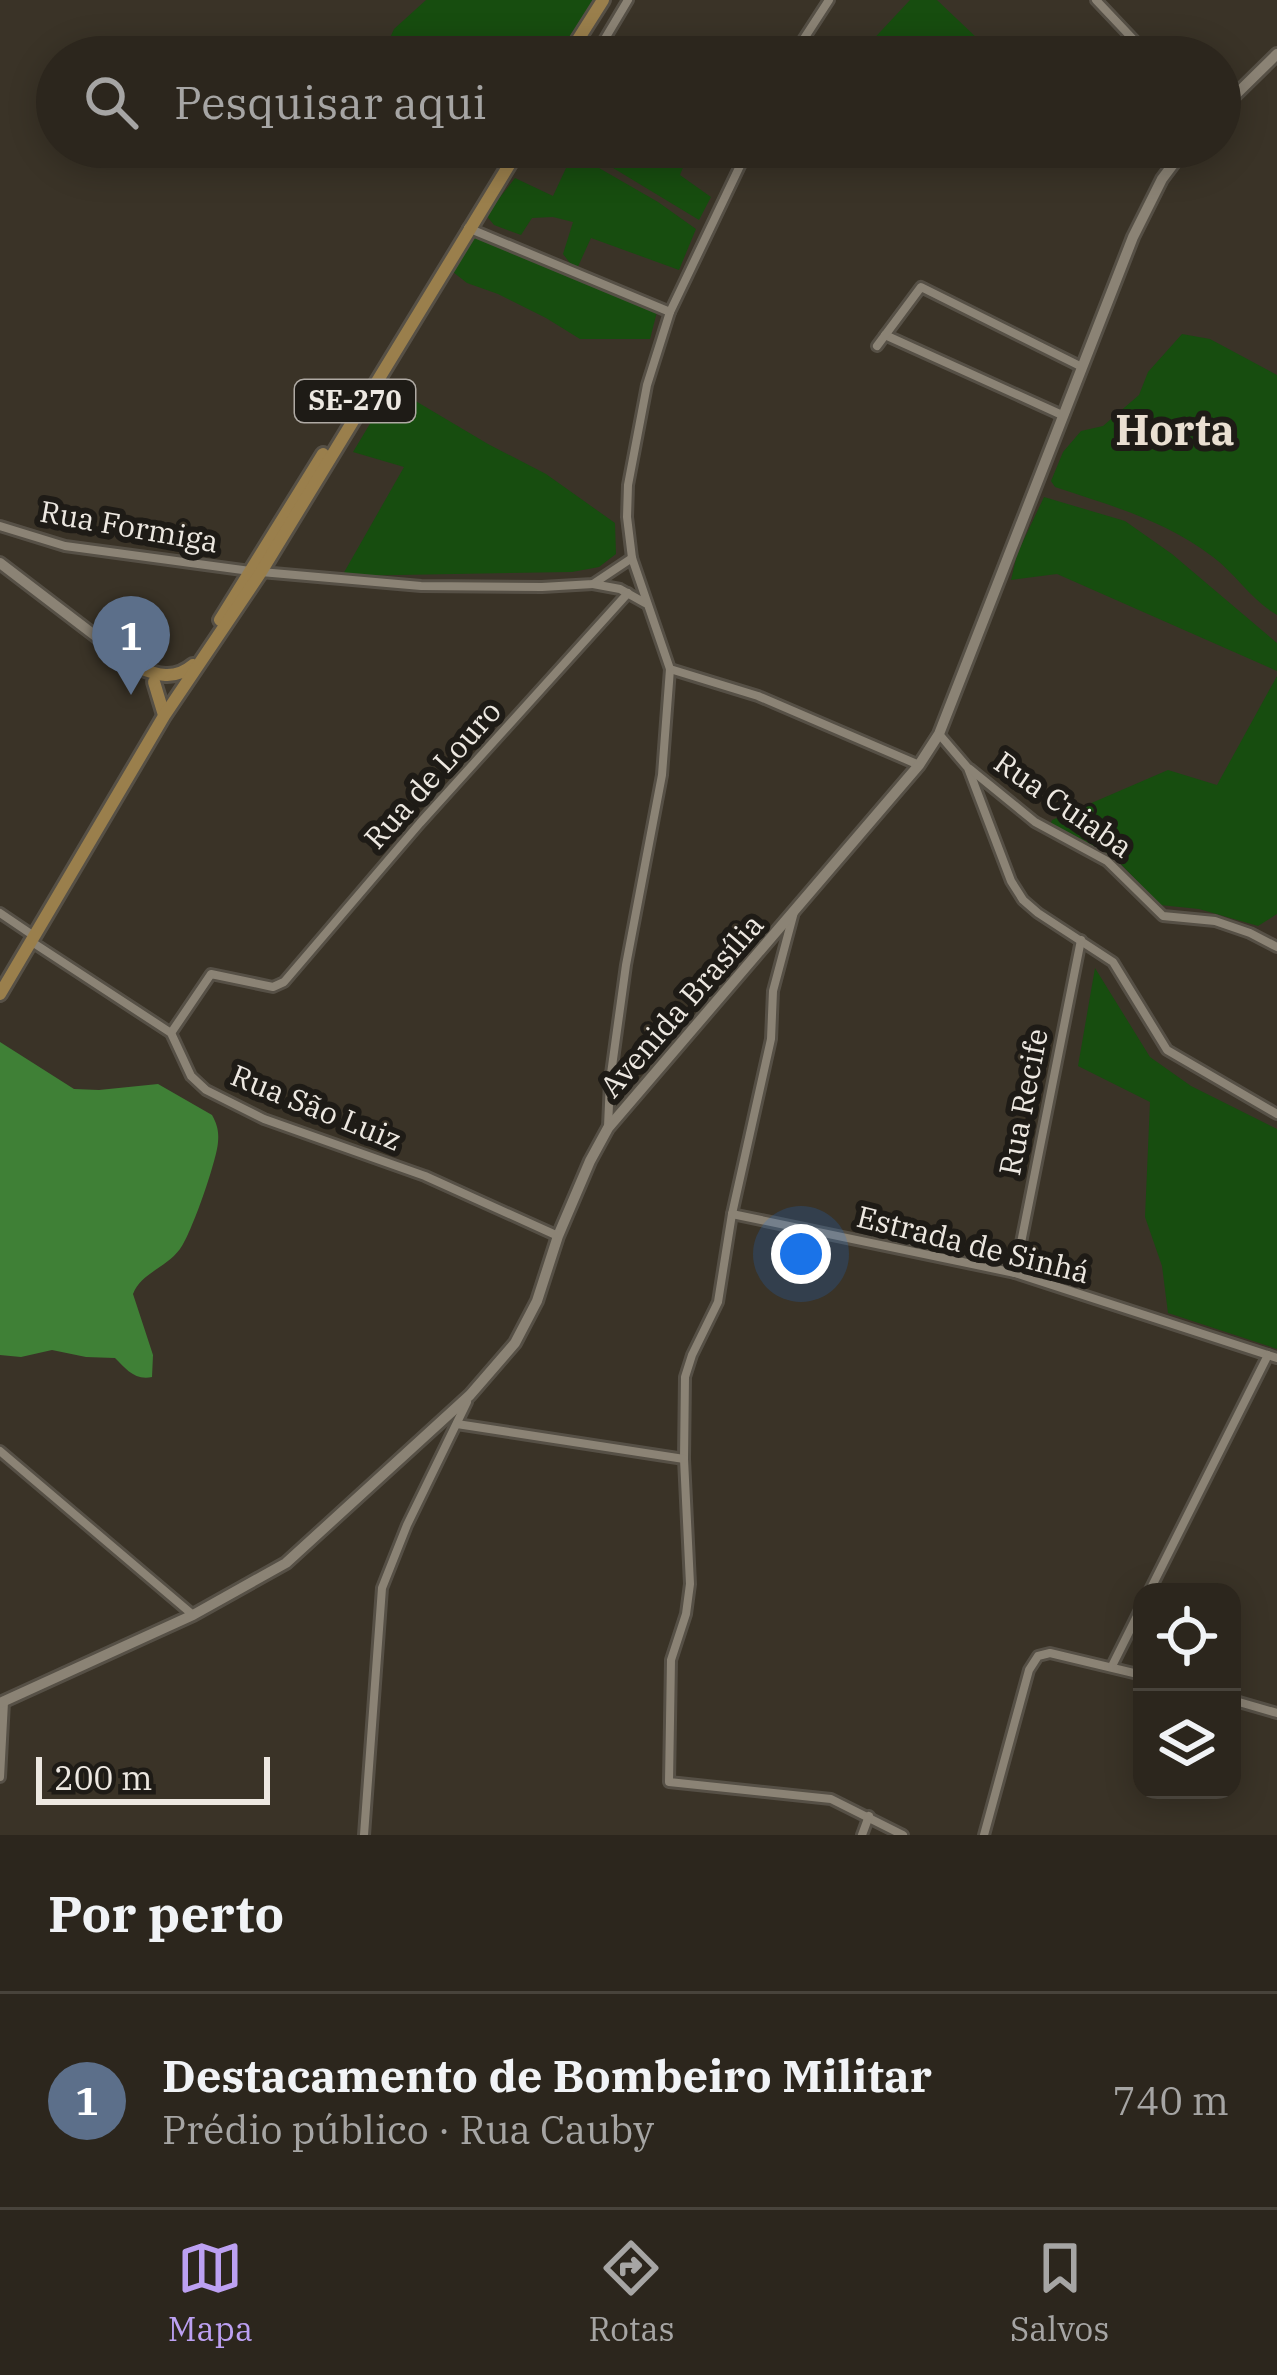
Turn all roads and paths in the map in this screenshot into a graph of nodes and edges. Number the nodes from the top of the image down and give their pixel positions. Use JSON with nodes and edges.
{"nodes":[{"id":1,"x":606,"y":0,"type":"edge"},
{"id":2,"x":628,"y":0,"type":"edge"},
{"id":3,"x":829,"y":0,"type":"edge"},
{"id":4,"x":1096,"y":0,"type":"edge"},
{"id":5,"x":584,"y":36,"type":"edge"},
{"id":6,"x":607,"y":36,"type":"edge"},
{"id":7,"x":806,"y":36,"type":"edge"},
{"id":8,"x":1130,"y":36,"type":"edge"},
{"id":9,"x":1277,"y":54,"type":"edge"},
{"id":10,"x":1241,"y":89,"type":"edge"},
{"id":11,"x":498,"y":168,"type":"edge"},
{"id":12,"x":500,"y":168,"type":"edge"},
{"id":13,"x":739,"y":168,"type":"edge"},
{"id":14,"x":1170,"y":168,"type":"edge"},
{"id":15,"x":468,"y":228,"type":"junction"},
{"id":16,"x":670,"y":312,"type":"junction"},
{"id":17,"x":885,"y":335,"type":"junction"},
{"id":18,"x":877,"y":346,"type":"dead end"},
{"id":19,"x":1082,"y":367,"type":"junction"},
{"id":20,"x":1062,"y":415,"type":"junction"},
{"id":21,"x":0,"y":526,"type":"edge"},
{"id":22,"x":632,"y":558,"type":"junction"},
{"id":23,"x":0,"y":563,"type":"edge"},
{"id":24,"x":255,"y":572,"type":"junction"},
{"id":25,"x":593,"y":584,"type":"junction"},
{"id":26,"x":628,"y":593,"type":"junction"},
{"id":27,"x":646,"y":603,"type":"junction"},
{"id":28,"x":193,"y":665,"type":"junction"},
{"id":29,"x":137,"y":668,"type":"junction"},
{"id":30,"x":670,"y":668,"type":"junction"},
{"id":31,"x":154,"y":682,"type":"junction"},
{"id":32,"x":184,"y":686,"type":"junction"},
{"id":33,"x":176,"y":699,"type":"junction"},
{"id":34,"x":164,"y":716,"type":"junction"},
{"id":35,"x":939,"y":734,"type":"junction"},
{"id":36,"x":919,"y":765,"type":"junction"},
{"id":37,"x":968,"y":768,"type":"junction"},
{"id":38,"x":794,"y":911,"type":"junction"},
{"id":39,"x":0,"y":914,"type":"edge"},
{"id":40,"x":33,"y":939,"type":"junction"},
{"id":41,"x":1081,"y":940,"type":"junction"},
{"id":42,"x":1277,"y":947,"type":"edge"},
{"id":43,"x":0,"y":994,"type":"edge"},
{"id":44,"x":171,"y":1033,"type":"junction"},
{"id":45,"x":1277,"y":1114,"type":"edge"},
{"id":46,"x":608,"y":1128,"type":"junction"},
{"id":47,"x":732,"y":1214,"type":"junction"},
{"id":48,"x":558,"y":1236,"type":"junction"},
{"id":49,"x":1015,"y":1273,"type":"junction"},
{"id":50,"x":1272,"y":1357,"type":"edge"},
{"id":51,"x":470,"y":1395,"type":"junction"},
{"id":52,"x":457,"y":1424,"type":"junction"},
{"id":53,"x":0,"y":1451,"type":"edge"},
{"id":54,"x":684,"y":1459,"type":"junction"},
{"id":55,"x":1154,"y":1583,"type":"edge"},
{"id":56,"x":193,"y":1615,"type":"junction"},
{"id":57,"x":1133,"y":1624,"type":"edge"},
{"id":58,"x":1112,"y":1666,"type":"junction"},
{"id":59,"x":1133,"y":1672,"type":"edge"},
{"id":60,"x":2,"y":1702,"type":"edge"},
{"id":61,"x":1241,"y":1703,"type":"edge"},
{"id":62,"x":1277,"y":1713,"type":"edge"},
{"id":63,"x":0,"y":1778,"type":"edge"},
{"id":64,"x":869,"y":1816,"type":"junction"},
{"id":65,"x":364,"y":1835,"type":"edge"},
{"id":66,"x":862,"y":1835,"type":"edge"},
{"id":67,"x":903,"y":1835,"type":"edge"},
{"id":68,"x":985,"y":1835,"type":"edge"}],
"edges":[{"from":1,"to":5,"type":"main road"},
{"from":2,"to":6,"type":"street"},
{"from":3,"to":7,"type":"street"},
{"from":4,"to":8,"type":"street"},
{"from":9,"to":10,"type":"main road"},
{"from":11,"to":24,"type":"main road","number":"SE-270"},
{"from":12,"to":15,"type":"main road","number":"SE-270"},
{"from":13,"to":16,"type":"street"},
{"from":14,"to":19,"type":"main road","name":"Avenida Brasília"},
{"from":15,"to":16,"type":"street"},
{"from":15,"to":24,"type":"main road","number":"SE-270"},
{"from":16,"to":22,"type":"street"},
{"from":17,"to":18,"type":"street"},
{"from":17,"to":19,"type":"street"},
{"from":17,"to":20,"type":"street"},
{"from":19,"to":20,"type":"main road","name":"Avenida Brasília"},
{"from":20,"to":35,"type":"main road","name":"Avenida Brasília"},
{"from":21,"to":24,"type":"street","name":"Rua Formiga"},
{"from":22,"to":25,"type":"street"},
{"from":22,"to":27,"type":"street"},
{"from":23,"to":29,"type":"main road"},
{"from":24,"to":25,"type":"street","name":"Rua Formiga"},
{"from":24,"to":28,"type":"main road","number":"SE-270"},
{"from":24,"to":32,"type":"main road","number":"SE-270"},
{"from":25,"to":26,"type":"street","name":"Rua Formiga"},
{"from":26,"to":27,"type":"street","name":"Rua Formiga"},
{"from":26,"to":44,"type":"street","name":"Rua de Louro"},
{"from":27,"to":30,"type":"street"},
{"from":28,"to":29,"type":"main road"},
{"from":28,"to":32,"type":"main road","number":"SE-270"},
{"from":29,"to":31,"type":"main road"},
{"from":30,"to":36,"type":"street"},
{"from":30,"to":46,"type":"street"},
{"from":31,"to":33,"type":"main road"},
{"from":31,"to":34,"type":"main road"},
{"from":32,"to":33,"type":"main road","number":"SE-270"},
{"from":33,"to":34,"type":"main road","number":"SE-270"},
{"from":34,"to":40,"type":"main road","number":"SE-270"},
{"from":35,"to":36,"type":"main road","name":"Avenida Brasília"},
{"from":35,"to":37,"type":"street"},
{"from":36,"to":38,"type":"main road","name":"Avenida Brasília"},
{"from":37,"to":41,"type":"street"},
{"from":37,"to":42,"type":"street","name":"Rua Cuiaba"},
{"from":38,"to":46,"type":"main road","name":"Avenida Brasília"},
{"from":38,"to":47,"type":"street"},
{"from":39,"to":40,"type":"street","name":"Rua São Luiz"},
{"from":40,"to":43,"type":"main road","number":"SE-270"},
{"from":40,"to":44,"type":"street","name":"Rua São Luiz"},
{"from":41,"to":45,"type":"street"},
{"from":41,"to":49,"type":"street","name":"Rua Recife"},
{"from":44,"to":48,"type":"street","name":"Rua São Luiz"},
{"from":46,"to":48,"type":"main road","name":"Avenida Brasília"},
{"from":47,"to":49,"type":"street","name":"Estrada de Sinhá"},
{"from":47,"to":54,"type":"street"},
{"from":48,"to":51,"type":"main road","name":"Avenida Brasília"},
{"from":49,"to":50,"type":"street","name":"Estrada de Sinhá"},
{"from":50,"to":55,"type":"street"},
{"from":51,"to":52,"type":"street"},
{"from":51,"to":56,"type":"main road","name":"Avenida Brasília"},
{"from":52,"to":54,"type":"street"},
{"from":52,"to":65,"type":"street"},
{"from":53,"to":56,"type":"street"},
{"from":54,"to":64,"type":"street"},
{"from":56,"to":60,"type":"main road","name":"Avenida Brasília"},
{"from":57,"to":58,"type":"street"},
{"from":58,"to":59,"type":"street"},
{"from":58,"to":68,"type":"street"},
{"from":60,"to":63,"type":"street"},
{"from":61,"to":62,"type":"street"},
{"from":64,"to":66,"type":"street"},
{"from":64,"to":67,"type":"street"}]}
